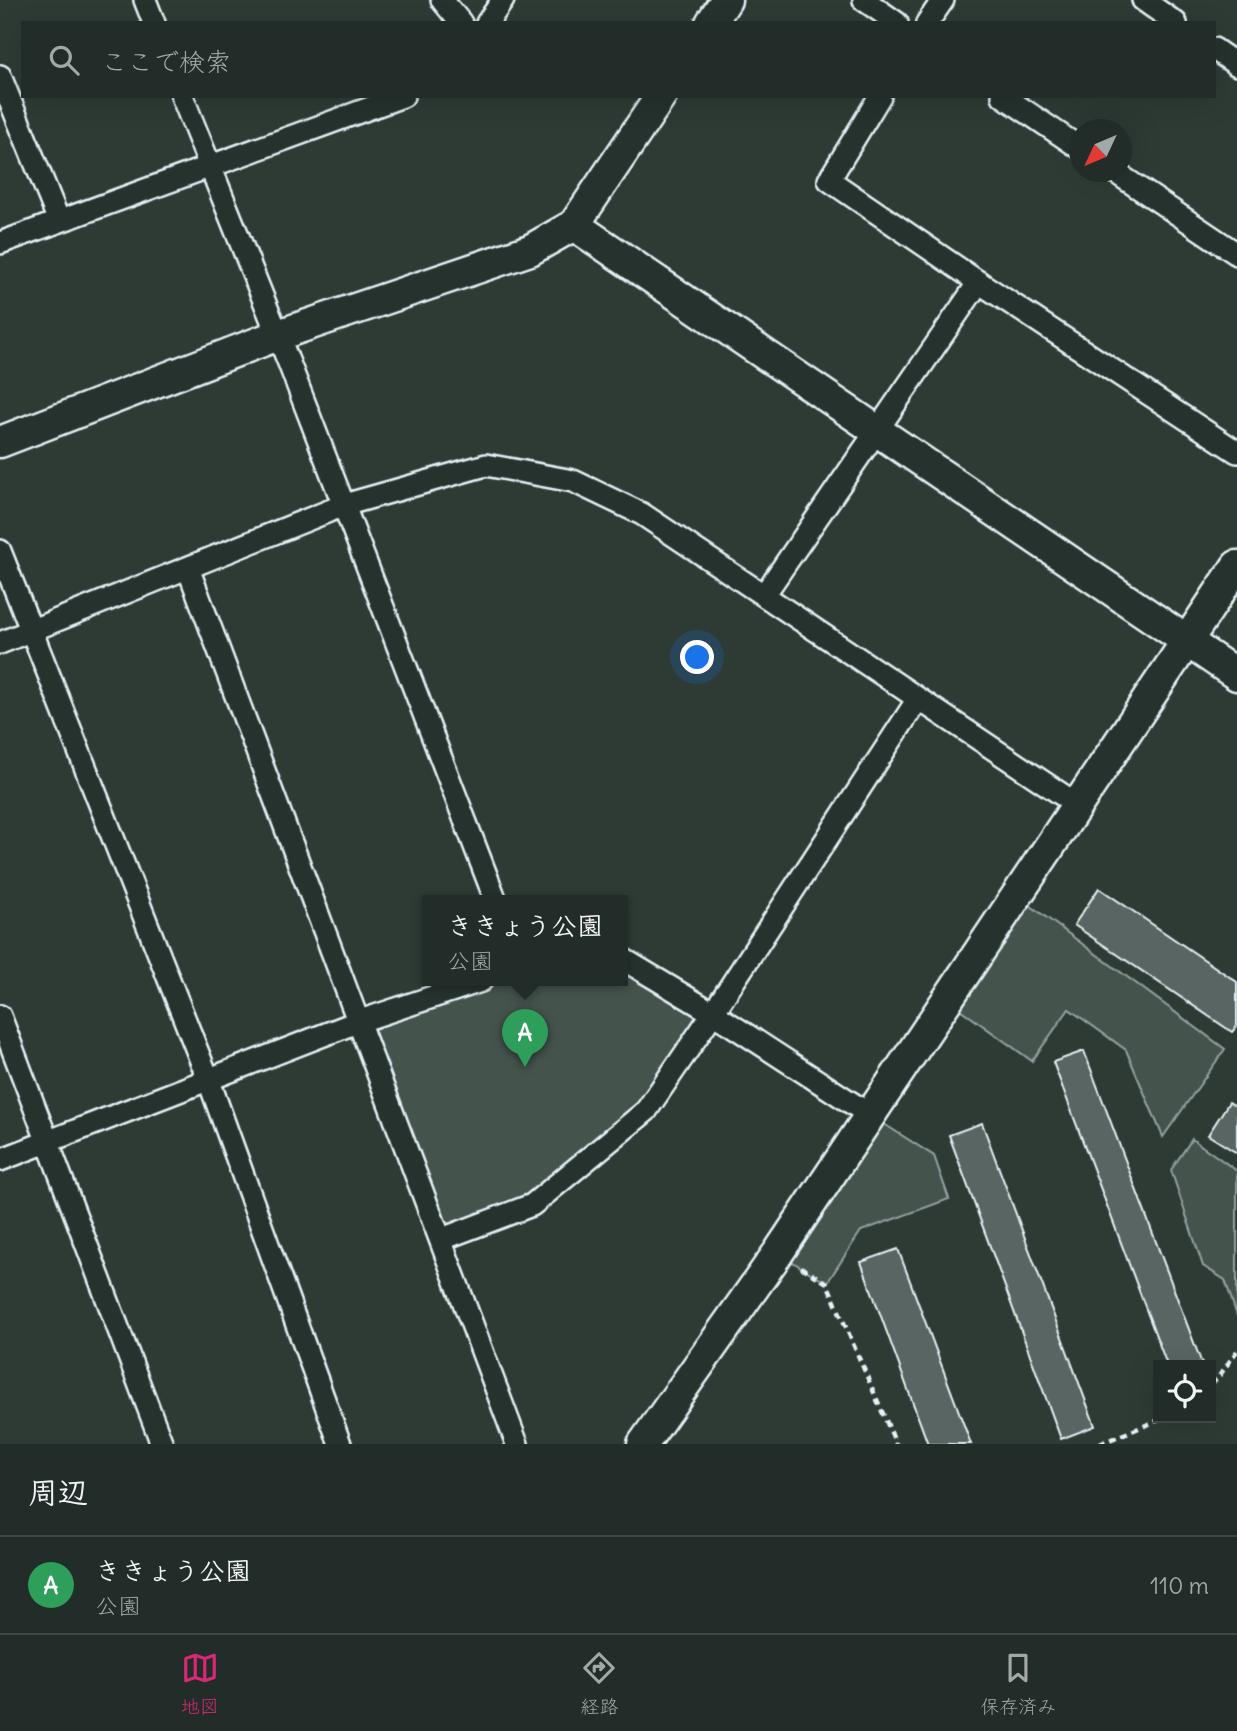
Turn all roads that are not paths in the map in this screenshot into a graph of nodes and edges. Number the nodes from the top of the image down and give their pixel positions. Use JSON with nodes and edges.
{"nodes":[{"id":1,"x":145,"y":0,"type":"edge"},
{"id":2,"x":442,"y":0,"type":"edge"},
{"id":3,"x":503,"y":0,"type":"edge"},
{"id":4,"x":726,"y":0,"type":"edge"},
{"id":5,"x":864,"y":0,"type":"edge"},
{"id":6,"x":943,"y":0,"type":"edge"},
{"id":7,"x":1143,"y":0,"type":"edge"},
{"id":8,"x":153,"y":21,"type":"edge"},
{"id":9,"x":459,"y":21,"type":"edge"},
{"id":10,"x":488,"y":21,"type":"edge"},
{"id":11,"x":712,"y":21,"type":"edge"},
{"id":12,"x":894,"y":21,"type":"edge"},
{"id":13,"x":928,"y":21,"type":"edge"},
{"id":14,"x":1173,"y":21,"type":"edge"},
{"id":15,"x":1216,"y":50,"type":"edge"},
{"id":16,"x":1237,"y":65,"type":"edge"},
{"id":17,"x":0,"y":76,"type":"edge"},
{"id":18,"x":184,"y":98,"type":"edge"},
{"id":19,"x":398,"y":98,"type":"edge"},
{"id":20,"x":660,"y":98,"type":"edge"},
{"id":21,"x":879,"y":98,"type":"edge"},
{"id":22,"x":1006,"y":98,"type":"edge"},
{"id":23,"x":1069,"y":141,"type":"edge"},
{"id":24,"x":210,"y":167,"type":"junction"},
{"id":25,"x":1130,"y":182,"type":"edge"},
{"id":26,"x":59,"y":221,"type":"junction"},
{"id":27,"x":574,"y":225,"type":"junction"},
{"id":28,"x":0,"y":243,"type":"edge"},
{"id":29,"x":1237,"y":254,"type":"edge"},
{"id":30,"x":979,"y":282,"type":"junction"},
{"id":31,"x":278,"y":335,"type":"junction"},
{"id":32,"x":877,"y":430,"type":"junction"},
{"id":33,"x":0,"y":442,"type":"edge"},
{"id":34,"x":1237,"y":452,"type":"edge"},
{"id":35,"x":344,"y":505,"type":"junction"},
{"id":36,"x":0,"y":551,"type":"edge"},
{"id":37,"x":1237,"y":566,"type":"edge"},
{"id":38,"x":188,"y":568,"type":"junction"},
{"id":39,"x":764,"y":595,"type":"junction"},
{"id":40,"x":30,"y":631,"type":"junction"},
{"id":41,"x":1186,"y":640,"type":"junction"},
{"id":42,"x":0,"y":642,"type":"edge"},
{"id":43,"x":1237,"y":675,"type":"edge"},
{"id":44,"x":918,"y":699,"type":"junction"},
{"id":45,"x":1076,"y":804,"type":"junction"},
{"id":46,"x":494,"y":895,"type":"edge"},
{"id":47,"x":628,"y":962,"type":"edge"},
{"id":48,"x":466,"y":986,"type":"edge"},
{"id":49,"x":713,"y":1013,"type":"junction"},
{"id":50,"x":0,"y":1016,"type":"edge"},
{"id":51,"x":357,"y":1022,"type":"junction"},
{"id":52,"x":209,"y":1081,"type":"junction"},
{"id":53,"x":870,"y":1115,"type":"junction"},
{"id":54,"x":47,"y":1143,"type":"junction"},
{"id":55,"x":0,"y":1160,"type":"edge"},
{"id":56,"x":442,"y":1239,"type":"junction"},
{"id":57,"x":162,"y":1444,"type":"edge"},
{"id":58,"x":340,"y":1444,"type":"edge"},
{"id":59,"x":517,"y":1444,"type":"edge"},
{"id":60,"x":643,"y":1444,"type":"edge"}],
"edges":[{"from":1,"to":8,"type":"street"},
{"from":2,"to":9,"type":"street"},
{"from":3,"to":10,"type":"street"},
{"from":4,"to":11,"type":"street"},
{"from":5,"to":12,"type":"street"},
{"from":6,"to":13,"type":"street"},
{"from":7,"to":14,"type":"street"},
{"from":15,"to":16,"type":"street"},
{"from":17,"to":26,"type":"street"},
{"from":18,"to":24,"type":"street"},
{"from":19,"to":24,"type":"street"},
{"from":20,"to":27,"type":"street"},
{"from":21,"to":30,"type":"street"},
{"from":22,"to":23,"type":"street"},
{"from":24,"to":26,"type":"street"},
{"from":24,"to":31,"type":"street"},
{"from":25,"to":29,"type":"street"},
{"from":26,"to":28,"type":"street"},
{"from":27,"to":31,"type":"street"},
{"from":27,"to":32,"type":"street"},
{"from":30,"to":32,"type":"street"},
{"from":30,"to":34,"type":"street"},
{"from":31,"to":33,"type":"street"},
{"from":31,"to":35,"type":"street"},
{"from":32,"to":39,"type":"street"},
{"from":32,"to":41,"type":"street"},
{"from":35,"to":38,"type":"street"},
{"from":35,"to":39,"type":"street"},
{"from":35,"to":46,"type":"street"},
{"from":36,"to":40,"type":"street"},
{"from":37,"to":41,"type":"street"},
{"from":38,"to":40,"type":"street"},
{"from":38,"to":51,"type":"street"},
{"from":39,"to":44,"type":"street"},
{"from":40,"to":42,"type":"street"},
{"from":40,"to":52,"type":"street"},
{"from":41,"to":43,"type":"street"},
{"from":41,"to":45,"type":"street"},
{"from":44,"to":45,"type":"street"},
{"from":44,"to":49,"type":"street"},
{"from":45,"to":53,"type":"street"},
{"from":47,"to":49,"type":"street"},
{"from":48,"to":51,"type":"street"},
{"from":49,"to":53,"type":"street"},
{"from":49,"to":56,"type":"street"},
{"from":50,"to":54,"type":"street"},
{"from":51,"to":52,"type":"street"},
{"from":51,"to":56,"type":"street"},
{"from":52,"to":54,"type":"street"},
{"from":52,"to":58,"type":"street"},
{"from":53,"to":60,"type":"street"},
{"from":54,"to":55,"type":"street"},
{"from":54,"to":57,"type":"street"},
{"from":56,"to":59,"type":"street"}]}
